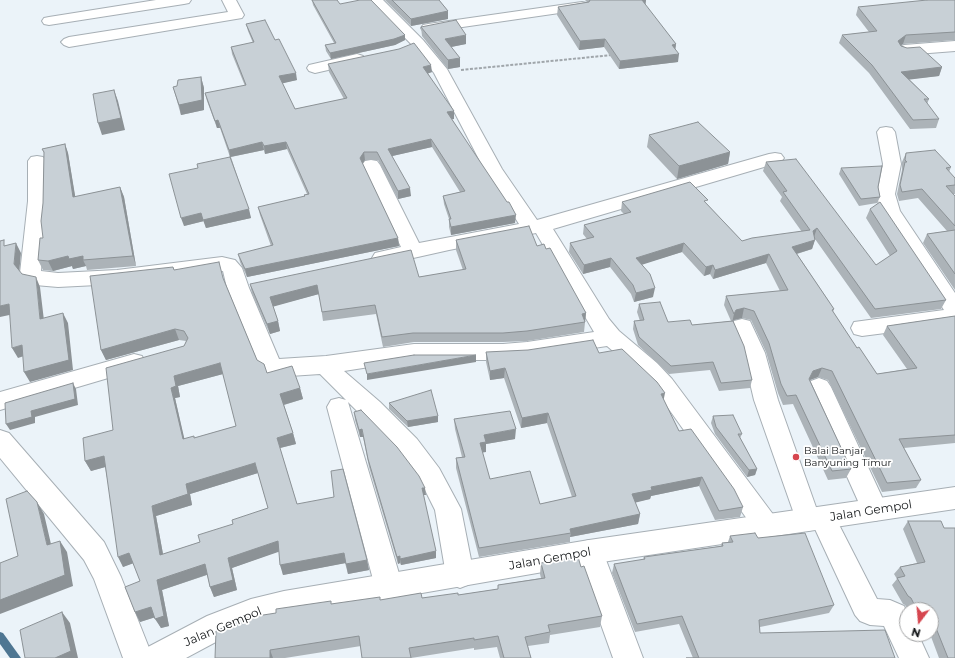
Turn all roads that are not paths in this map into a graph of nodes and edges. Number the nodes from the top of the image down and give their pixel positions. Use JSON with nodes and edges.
{"nodes":[{"id":1,"x":184,"y":0,"type":"edge"},
{"id":2,"x":229,"y":0,"type":"edge"},
{"id":3,"x":376,"y":0,"type":"edge"},
{"id":4,"x":582,"y":6,"type":"edge"},
{"id":5,"x":48,"y":21,"type":"dead end"},
{"id":6,"x":410,"y":41,"type":"junction"},
{"id":7,"x":69,"y":42,"type":"dead end"},
{"id":8,"x":955,"y":46,"type":"edge"},
{"id":9,"x":904,"y":50,"type":"edge"},
{"id":10,"x":368,"y":56,"type":"edge"},
{"id":11,"x":315,"y":68,"type":"dead end"},
{"id":12,"x":886,"y":132,"type":"dead end"},
{"id":13,"x":775,"y":158,"type":"dead end"},
{"id":14,"x":37,"y":161,"type":"dead end"},
{"id":15,"x":371,"y":165,"type":"dead end"},
{"id":16,"x":537,"y":227,"type":"junction"},
{"id":17,"x":413,"y":251,"type":"junction"},
{"id":18,"x":362,"y":263,"type":"edge"},
{"id":19,"x":955,"y":310,"type":"edge"},
{"id":20,"x":955,"y":316,"type":"edge"},
{"id":21,"x":742,"y":327,"type":"dead end"},
{"id":22,"x":862,"y":328,"type":"dead end"},
{"id":23,"x":611,"y":337,"type":"junction"},
{"id":24,"x":157,"y":355,"type":"edge"},
{"id":25,"x":326,"y":365,"type":"junction"},
{"id":26,"x":819,"y":387,"type":"dead end"},
{"id":27,"x":0,"y":401,"type":"edge"},
{"id":28,"x":339,"y":407,"type":"dead end"},
{"id":29,"x":0,"y":440,"type":"edge"},
{"id":30,"x":955,"y":498,"type":"edge"},
{"id":31,"x":875,"y":510,"type":"junction"},
{"id":32,"x":815,"y":519,"type":"junction"},
{"id":33,"x":766,"y":526,"type":"junction"},
{"id":34,"x":588,"y":552,"type":"junction"},
{"id":35,"x":460,"y":575,"type":"junction"},
{"id":36,"x":389,"y":587,"type":"junction"},
{"id":37,"x":138,"y":658,"type":"edge"},
{"id":38,"x":157,"y":658,"type":"edge"},
{"id":39,"x":628,"y":658,"type":"edge"},
{"id":40,"x":914,"y":658,"type":"edge"}],
"edges":[{"from":1,"to":5,"type":"street"},
{"from":2,"to":7,"type":"street"},
{"from":3,"to":6,"type":"street"},
{"from":4,"to":6,"type":"street"},
{"from":6,"to":16,"type":"street"},
{"from":8,"to":9,"type":"street"},
{"from":10,"to":11,"type":"street"},
{"from":12,"to":19,"type":"street"},
{"from":13,"to":16,"type":"street"},
{"from":14,"to":25,"type":"street"},
{"from":15,"to":17,"type":"street"},
{"from":16,"to":17,"type":"street"},
{"from":16,"to":23,"type":"street"},
{"from":17,"to":18,"type":"street"},
{"from":20,"to":22,"type":"street"},
{"from":21,"to":32,"type":"street"},
{"from":23,"to":25,"type":"street"},
{"from":23,"to":33,"type":"street"},
{"from":24,"to":27,"type":"street"},
{"from":25,"to":35,"type":"street"},
{"from":26,"to":31,"type":"street"},
{"from":28,"to":36,"type":"street"},
{"from":29,"to":37,"type":"street"},
{"from":30,"to":31,"type":"street","name":"Jalan Gempol"},
{"from":31,"to":32,"type":"street","name":"Jalan Gempol"},
{"from":32,"to":33,"type":"street","name":"Jalan Gempol"},
{"from":32,"to":40,"type":"street"},
{"from":33,"to":34,"type":"street","name":"Jalan Gempol"},
{"from":34,"to":35,"type":"street","name":"Jalan Gempol"},
{"from":34,"to":39,"type":"street"},
{"from":35,"to":36,"type":"street","name":"Jalan Gempol"},
{"from":36,"to":38,"type":"street","name":"Jalan Gempol"}]}
